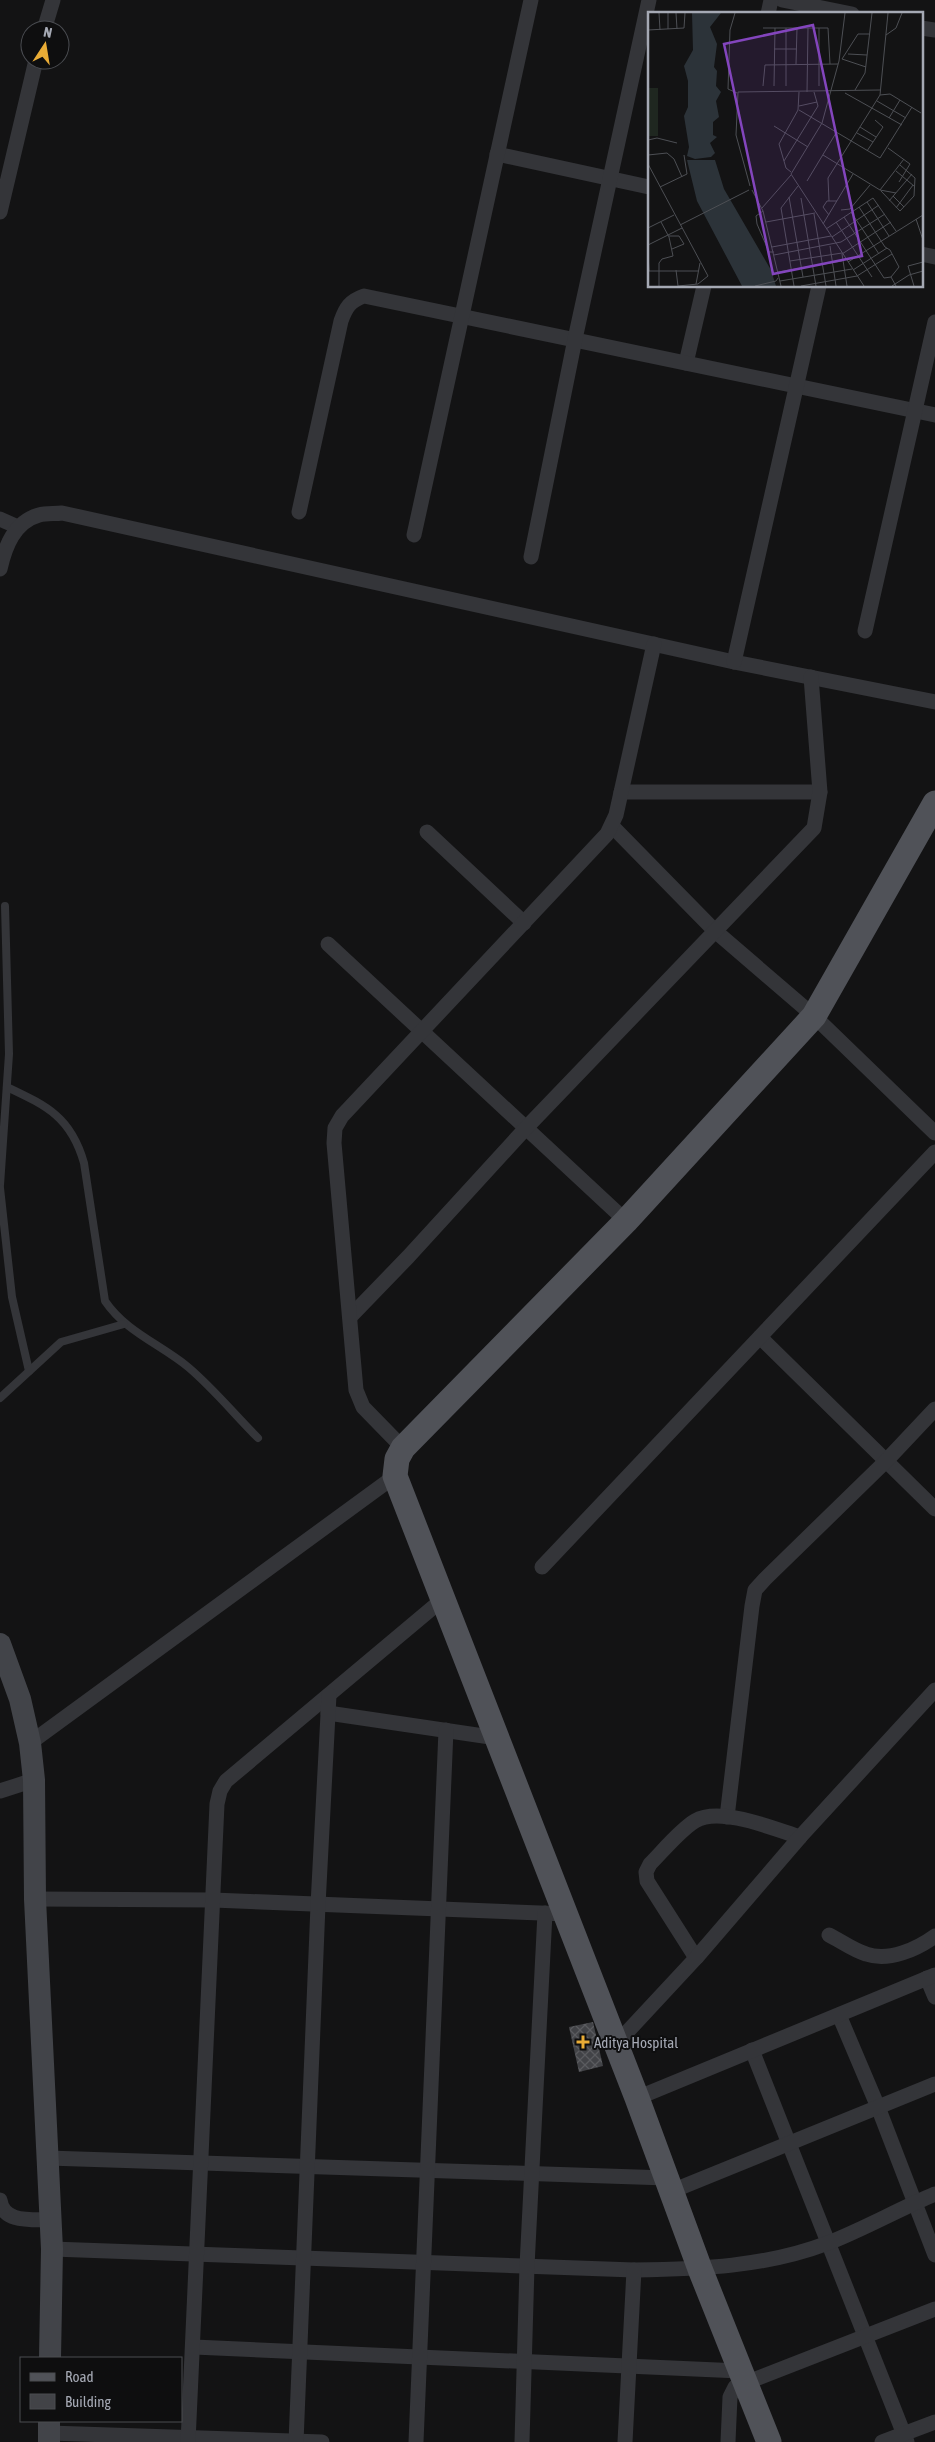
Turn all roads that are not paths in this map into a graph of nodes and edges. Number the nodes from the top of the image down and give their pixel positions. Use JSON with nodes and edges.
{"nodes":[{"id":1,"x":53,"y":0,"type":"edge"},
{"id":2,"x":531,"y":0,"type":"edge"},
{"id":3,"x":649,"y":0,"type":"edge"},
{"id":4,"x":782,"y":0,"type":"edge"},
{"id":5,"x":842,"y":12,"type":"edge"},
{"id":6,"x":47,"y":20,"type":"edge"},
{"id":7,"x":922,"y":28,"type":"edge"},
{"id":8,"x":935,"y":30,"type":"edge"},
{"id":9,"x":34,"y":70,"type":"edge"},
{"id":10,"x":497,"y":154,"type":"junction"},
{"id":11,"x":610,"y":179,"type":"junction"},
{"id":12,"x":648,"y":188,"type":"edge"},
{"id":13,"x":0,"y":212,"type":"edge"},
{"id":14,"x":922,"y":254,"type":"edge"},
{"id":15,"x":935,"y":257,"type":"edge"},
{"id":16,"x":704,"y":288,"type":"edge"},
{"id":17,"x":819,"y":288,"type":"edge"},
{"id":18,"x":462,"y":316,"type":"junction"},
{"id":19,"x":935,"y":322,"type":"edge"},
{"id":20,"x":575,"y":339,"type":"junction"},
{"id":21,"x":686,"y":363,"type":"junction"},
{"id":22,"x":797,"y":386,"type":"junction"},
{"id":23,"x":915,"y":411,"type":"junction"},
{"id":24,"x":935,"y":415,"type":"edge"},
{"id":25,"x":300,"y":512,"type":"dead end"},
{"id":26,"x":0,"y":519,"type":"edge"},
{"id":27,"x":18,"y":527,"type":"junction"},
{"id":28,"x":414,"y":535,"type":"dead end"},
{"id":29,"x":531,"y":557,"type":"dead end"},
{"id":30,"x":0,"y":569,"type":"edge"},
{"id":31,"x":865,"y":631,"type":"dead end"},
{"id":32,"x":654,"y":644,"type":"junction"},
{"id":33,"x":734,"y":662,"type":"junction"},
{"id":34,"x":811,"y":677,"type":"junction"},
{"id":35,"x":935,"y":702,"type":"edge"},
{"id":36,"x":621,"y":792,"type":"junction"},
{"id":37,"x":820,"y":792,"type":"junction"},
{"id":38,"x":935,"y":803,"type":"edge"},
{"id":39,"x":612,"y":826,"type":"junction"},
{"id":40,"x":427,"y":832,"type":"dead end"},
{"id":41,"x":5,"y":906,"type":"dead end"},
{"id":42,"x":524,"y":922,"type":"junction"},
{"id":43,"x":714,"y":930,"type":"junction"},
{"id":44,"x":328,"y":944,"type":"dead end"},
{"id":45,"x":814,"y":1016,"type":"junction"},
{"id":46,"x":422,"y":1031,"type":"junction"},
{"id":47,"x":7,"y":1087,"type":"junction"},
{"id":48,"x":526,"y":1128,"type":"junction"},
{"id":49,"x":935,"y":1133,"type":"edge"},
{"id":50,"x":935,"y":1152,"type":"edge"},
{"id":51,"x":0,"y":1186,"type":"edge"},
{"id":52,"x":626,"y":1221,"type":"junction"},
{"id":53,"x":350,"y":1317,"type":"junction"},
{"id":54,"x":124,"y":1324,"type":"junction"},
{"id":55,"x":760,"y":1337,"type":"junction"},
{"id":56,"x":29,"y":1371,"type":"junction"},
{"id":57,"x":0,"y":1398,"type":"edge"},
{"id":58,"x":935,"y":1409,"type":"edge"},
{"id":59,"x":258,"y":1438,"type":"dead end"},
{"id":60,"x":403,"y":1448,"type":"junction"},
{"id":61,"x":886,"y":1461,"type":"junction"},
{"id":62,"x":396,"y":1476,"type":"junction"},
{"id":63,"x":935,"y":1509,"type":"edge"},
{"id":64,"x":542,"y":1567,"type":"dead end"},
{"id":65,"x":443,"y":1599,"type":"junction"},
{"id":66,"x":0,"y":1644,"type":"edge"},
{"id":67,"x":935,"y":1690,"type":"edge"},
{"id":68,"x":329,"y":1695,"type":"junction"},
{"id":69,"x":328,"y":1713,"type":"junction"},
{"id":70,"x":446,"y":1730,"type":"junction"},
{"id":71,"x":497,"y":1738,"type":"junction"},
{"id":72,"x":30,"y":1743,"type":"junction"},
{"id":73,"x":34,"y":1780,"type":"junction"},
{"id":74,"x":0,"y":1791,"type":"edge"},
{"id":75,"x":728,"y":1817,"type":"junction"},
{"id":76,"x":800,"y":1837,"type":"junction"},
{"id":77,"x":35,"y":1899,"type":"junction"},
{"id":78,"x":213,"y":1900,"type":"junction"},
{"id":79,"x":318,"y":1905,"type":"junction"},
{"id":80,"x":438,"y":1910,"type":"junction"},
{"id":81,"x":555,"y":1914,"type":"junction"},
{"id":82,"x":829,"y":1935,"type":"dead end"},
{"id":83,"x":935,"y":1936,"type":"edge"},
{"id":84,"x":696,"y":1958,"type":"junction"},
{"id":85,"x":931,"y":1976,"type":"edge"},
{"id":86,"x":935,"y":1997,"type":"edge"},
{"id":87,"x":839,"y":2015,"type":"junction"},
{"id":88,"x":616,"y":2044,"type":"junction"},
{"id":89,"x":752,"y":2050,"type":"junction"},
{"id":90,"x":935,"y":2084,"type":"edge"},
{"id":91,"x":637,"y":2098,"type":"junction"},
{"id":92,"x":878,"y":2107,"type":"junction"},
{"id":93,"x":789,"y":2145,"type":"junction"},
{"id":94,"x":48,"y":2158,"type":"junction"},
{"id":95,"x":201,"y":2163,"type":"junction"},
{"id":96,"x":308,"y":2166,"type":"junction"},
{"id":97,"x":428,"y":2170,"type":"junction"},
{"id":98,"x":531,"y":2174,"type":"junction"},
{"id":99,"x":669,"y":2184,"type":"junction"},
{"id":100,"x":935,"y":2194,"type":"edge"},
{"id":101,"x":0,"y":2200,"type":"edge"},
{"id":102,"x":914,"y":2202,"type":"junction"},
{"id":103,"x":51,"y":2220,"type":"junction"},
{"id":104,"x":828,"y":2243,"type":"junction"},
{"id":105,"x":52,"y":2249,"type":"junction"},
{"id":106,"x":935,"y":2255,"type":"edge"},
{"id":107,"x":196,"y":2256,"type":"junction"},
{"id":108,"x":303,"y":2259,"type":"junction"},
{"id":109,"x":424,"y":2263,"type":"junction"},
{"id":110,"x":527,"y":2266,"type":"junction"},
{"id":111,"x":700,"y":2269,"type":"junction"},
{"id":112,"x":634,"y":2270,"type":"junction"},
{"id":113,"x":935,"y":2309,"type":"edge"},
{"id":114,"x":863,"y":2337,"type":"junction"},
{"id":115,"x":194,"y":2347,"type":"junction"},
{"id":116,"x":300,"y":2352,"type":"junction"},
{"id":117,"x":50,"y":2357,"type":"edge"},
{"id":118,"x":420,"y":2357,"type":"junction"},
{"id":119,"x":524,"y":2362,"type":"junction"},
{"id":120,"x":628,"y":2366,"type":"junction"},
{"id":121,"x":742,"y":2376,"type":"junction"},
{"id":122,"x":935,"y":2422,"type":"edge"},
{"id":123,"x":49,"y":2432,"type":"edge"},
{"id":124,"x":905,"y":2438,"type":"edge"},
{"id":125,"x":188,"y":2439,"type":"edge"},
{"id":126,"x":296,"y":2441,"type":"edge"},
{"id":127,"x":322,"y":2442,"type":"edge"},
{"id":128,"x":416,"y":2442,"type":"edge"},
{"id":129,"x":522,"y":2442,"type":"edge"},
{"id":130,"x":625,"y":2442,"type":"edge"},
{"id":131,"x":728,"y":2442,"type":"edge"},
{"id":132,"x":769,"y":2442,"type":"edge"},
{"id":133,"x":882,"y":2442,"type":"edge"}],
"edges":[{"from":1,"to":6,"type":"street"},
{"from":2,"to":10,"type":"street"},
{"from":3,"to":11,"type":"street"},
{"from":4,"to":5,"type":"street"},
{"from":7,"to":8,"type":"street"},
{"from":9,"to":13,"type":"street"},
{"from":10,"to":11,"type":"street"},
{"from":10,"to":18,"type":"street"},
{"from":11,"to":12,"type":"street"},
{"from":11,"to":20,"type":"street"},
{"from":14,"to":15,"type":"street"},
{"from":16,"to":21,"type":"street"},
{"from":17,"to":22,"type":"street"},
{"from":18,"to":20,"type":"street"},
{"from":18,"to":25,"type":"street"},
{"from":18,"to":28,"type":"street"},
{"from":19,"to":23,"type":"street"},
{"from":20,"to":21,"type":"street"},
{"from":20,"to":29,"type":"street"},
{"from":21,"to":22,"type":"street"},
{"from":22,"to":23,"type":"street"},
{"from":22,"to":33,"type":"street"},
{"from":23,"to":24,"type":"street"},
{"from":23,"to":31,"type":"street"},
{"from":26,"to":27,"type":"street"},
{"from":27,"to":30,"type":"street"},
{"from":27,"to":32,"type":"street"},
{"from":32,"to":33,"type":"street"},
{"from":32,"to":36,"type":"street"},
{"from":33,"to":34,"type":"street"},
{"from":34,"to":35,"type":"street"},
{"from":34,"to":37,"type":"street"},
{"from":36,"to":37,"type":"street"},
{"from":36,"to":39,"type":"street"},
{"from":37,"to":43,"type":"street"},
{"from":38,"to":45,"type":"main road"},
{"from":39,"to":42,"type":"street"},
{"from":39,"to":43,"type":"street"},
{"from":40,"to":42,"type":"street"},
{"from":41,"to":47,"type":"lane"},
{"from":42,"to":46,"type":"street"},
{"from":43,"to":45,"type":"street"},
{"from":43,"to":48,"type":"street"},
{"from":44,"to":46,"type":"street"},
{"from":45,"to":49,"type":"street"},
{"from":45,"to":52,"type":"main road"},
{"from":46,"to":48,"type":"street"},
{"from":46,"to":53,"type":"street"},
{"from":47,"to":51,"type":"lane"},
{"from":47,"to":54,"type":"lane"},
{"from":48,"to":52,"type":"street"},
{"from":48,"to":53,"type":"street"},
{"from":50,"to":55,"type":"street"},
{"from":51,"to":56,"type":"lane"},
{"from":52,"to":60,"type":"main road"},
{"from":53,"to":60,"type":"street"},
{"from":54,"to":56,"type":"lane"},
{"from":54,"to":59,"type":"lane"},
{"from":55,"to":61,"type":"street"},
{"from":55,"to":64,"type":"street"},
{"from":56,"to":57,"type":"lane"},
{"from":58,"to":61,"type":"street"},
{"from":60,"to":62,"type":"main road"},
{"from":61,"to":63,"type":"street"},
{"from":61,"to":75,"type":"street"},
{"from":62,"to":65,"type":"main road"},
{"from":62,"to":72,"type":"street"},
{"from":65,"to":68,"type":"street"},
{"from":65,"to":71,"type":"main road"},
{"from":66,"to":72,"type":"main road"},
{"from":67,"to":76,"type":"street"},
{"from":68,"to":69,"type":"street"},
{"from":68,"to":78,"type":"street"},
{"from":69,"to":70,"type":"street"},
{"from":69,"to":79,"type":"street"},
{"from":70,"to":71,"type":"street"},
{"from":70,"to":80,"type":"street"},
{"from":71,"to":81,"type":"main road"},
{"from":72,"to":73,"type":"main road"},
{"from":73,"to":74,"type":"street"},
{"from":73,"to":77,"type":"main road"},
{"from":75,"to":76,"type":"street"},
{"from":75,"to":84,"type":"street"},
{"from":76,"to":84,"type":"street"},
{"from":77,"to":78,"type":"street"},
{"from":77,"to":94,"type":"main road"},
{"from":78,"to":79,"type":"street"},
{"from":78,"to":95,"type":"street"},
{"from":79,"to":80,"type":"street"},
{"from":79,"to":96,"type":"street"},
{"from":80,"to":81,"type":"street"},
{"from":80,"to":97,"type":"street"},
{"from":81,"to":88,"type":"main road"},
{"from":81,"to":98,"type":"street"},
{"from":82,"to":83,"type":"street"},
{"from":84,"to":88,"type":"street"},
{"from":85,"to":86,"type":"street"},
{"from":85,"to":87,"type":"street"},
{"from":87,"to":89,"type":"street"},
{"from":87,"to":92,"type":"street"},
{"from":88,"to":91,"type":"main road"},
{"from":89,"to":91,"type":"street"},
{"from":89,"to":93,"type":"street"},
{"from":90,"to":92,"type":"street"},
{"from":91,"to":99,"type":"main road"},
{"from":92,"to":93,"type":"street"},
{"from":92,"to":102,"type":"street"},
{"from":93,"to":99,"type":"street"},
{"from":93,"to":104,"type":"street"},
{"from":94,"to":95,"type":"street"},
{"from":94,"to":103,"type":"main road"},
{"from":95,"to":96,"type":"street"},
{"from":95,"to":107,"type":"street"},
{"from":96,"to":97,"type":"street"},
{"from":96,"to":108,"type":"street"},
{"from":97,"to":98,"type":"street"},
{"from":97,"to":109,"type":"street"},
{"from":98,"to":99,"type":"street"},
{"from":98,"to":110,"type":"street"},
{"from":99,"to":111,"type":"main road"},
{"from":100,"to":102,"type":"street"},
{"from":101,"to":103,"type":"street"},
{"from":102,"to":104,"type":"street"},
{"from":102,"to":106,"type":"street"},
{"from":103,"to":105,"type":"main road"},
{"from":104,"to":111,"type":"street"},
{"from":104,"to":114,"type":"street"},
{"from":105,"to":107,"type":"street"},
{"from":105,"to":117,"type":"main road"},
{"from":107,"to":108,"type":"street"},
{"from":107,"to":115,"type":"street"},
{"from":108,"to":109,"type":"street"},
{"from":108,"to":116,"type":"street"},
{"from":109,"to":110,"type":"street"},
{"from":109,"to":118,"type":"street"},
{"from":110,"to":112,"type":"street"},
{"from":110,"to":119,"type":"street"},
{"from":111,"to":112,"type":"street"},
{"from":111,"to":121,"type":"main road"},
{"from":112,"to":120,"type":"street"},
{"from":113,"to":114,"type":"street"},
{"from":114,"to":121,"type":"street"},
{"from":114,"to":124,"type":"street"},
{"from":115,"to":116,"type":"street"},
{"from":115,"to":125,"type":"street"},
{"from":116,"to":118,"type":"street"},
{"from":116,"to":126,"type":"street"},
{"from":118,"to":119,"type":"street"},
{"from":118,"to":128,"type":"street"},
{"from":119,"to":120,"type":"street"},
{"from":119,"to":129,"type":"street"},
{"from":120,"to":121,"type":"street"},
{"from":120,"to":130,"type":"street"},
{"from":121,"to":131,"type":"street"},
{"from":121,"to":132,"type":"main road"},
{"from":122,"to":124,"type":"street"},
{"from":123,"to":125,"type":"street"},
{"from":124,"to":133,"type":"street"},
{"from":125,"to":126,"type":"street"},
{"from":126,"to":127,"type":"street"}]}
